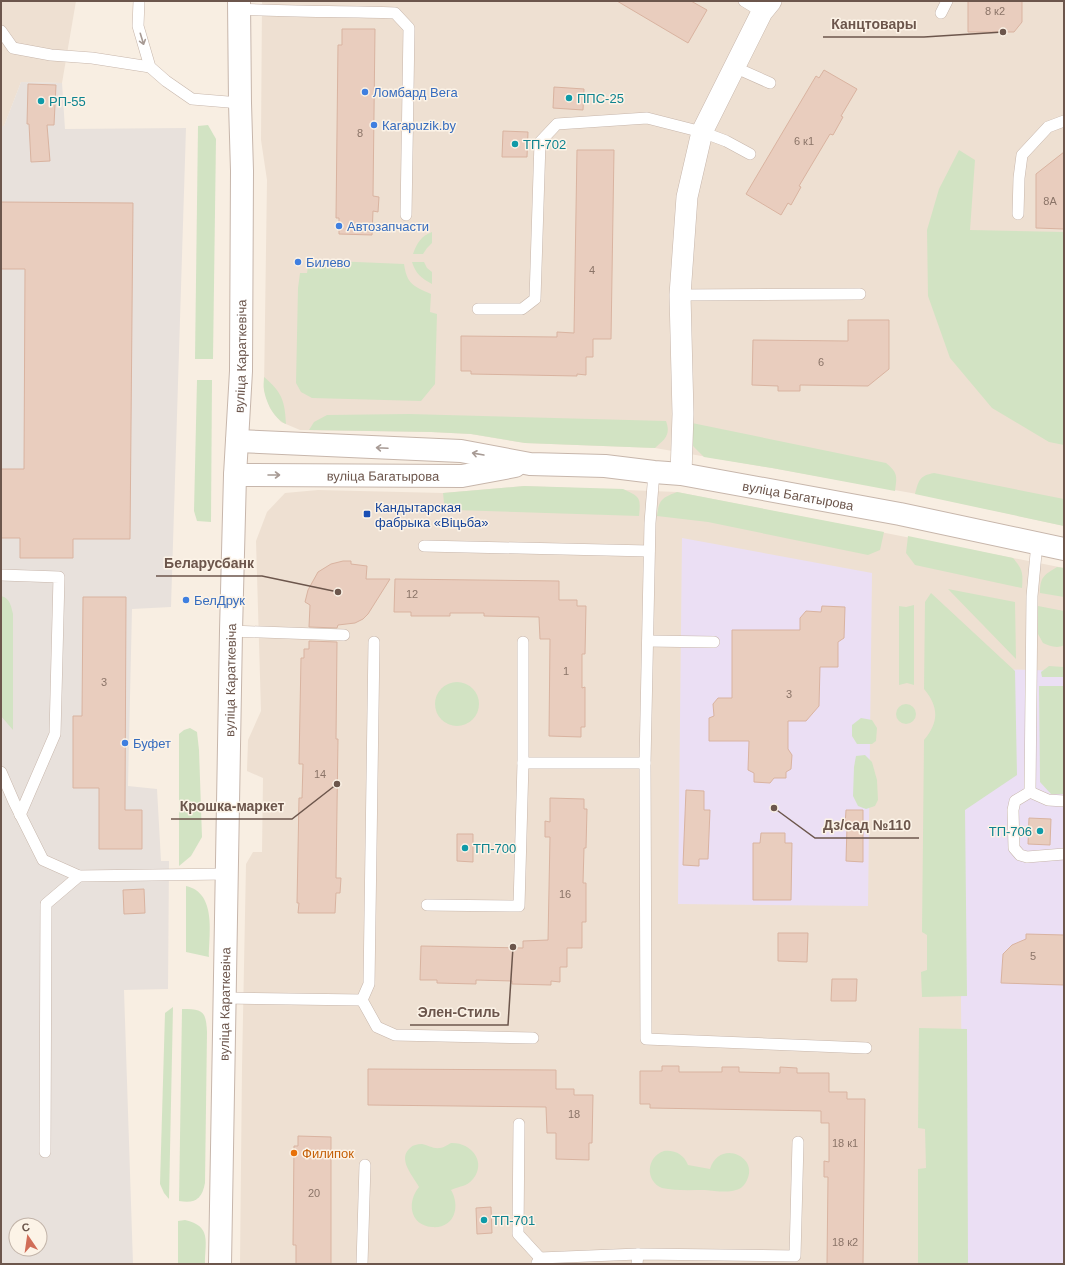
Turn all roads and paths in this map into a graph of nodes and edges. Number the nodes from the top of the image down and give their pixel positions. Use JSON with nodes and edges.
{"nodes":[{"id":1,"x":139,"y":1,"type":"edge"},
{"id":2,"x":744,"y":1,"type":"edge"},
{"id":3,"x":947,"y":1,"type":"edge"},
{"id":4,"x":239,"y":5,"type":"edge"},
{"id":5,"x":320,"y":6,"type":"edge"},
{"id":6,"x":766,"y":6,"type":"edge"},
{"id":7,"x":940,"y":13,"type":"dead end"},
{"id":8,"x":1,"y":31,"type":"edge"},
{"id":9,"x":150,"y":67,"type":"junction"},
{"id":10,"x":734,"y":67,"type":"junction"},
{"id":11,"x":770,"y":82,"type":"dead end"},
{"id":12,"x":240,"y":103,"type":"junction"},
{"id":13,"x":1064,"y":121,"type":"edge"},
{"id":14,"x":702,"y":132,"type":"junction"},
{"id":15,"x":750,"y":154,"type":"dead end"},
{"id":16,"x":1018,"y":214,"type":"dead end"},
{"id":17,"x":406,"y":215,"type":"dead end"},
{"id":18,"x":860,"y":294,"type":"dead end"},
{"id":19,"x":680,"y":295,"type":"junction"},
{"id":20,"x":478,"y":309,"type":"dead end"},
{"id":21,"x":237,"y":440,"type":"junction"},
{"id":22,"x":530,"y":464,"type":"junction"},
{"id":23,"x":654,"y":472,"type":"junction"},
{"id":24,"x":681,"y":474,"type":"junction"},
{"id":25,"x":236,"y":475,"type":"junction"},
{"id":26,"x":1037,"y":543,"type":"junction"},
{"id":27,"x":424,"y":546,"type":"dead end"},
{"id":28,"x":1064,"y":549,"type":"edge"},
{"id":29,"x":649,"y":551,"type":"junction"},
{"id":30,"x":1,"y":575,"type":"edge"},
{"id":31,"x":231,"y":631,"type":"junction"},
{"id":32,"x":344,"y":635,"type":"dead end"},
{"id":33,"x":648,"y":641,"type":"junction"},
{"id":34,"x":374,"y":642,"type":"dead end"},
{"id":35,"x":523,"y":642,"type":"dead end"},
{"id":36,"x":714,"y":642,"type":"dead end"},
{"id":37,"x":523,"y":763,"type":"junction"},
{"id":38,"x":644,"y":763,"type":"junction"},
{"id":39,"x":2,"y":777,"type":"edge"},
{"id":40,"x":1030,"y":792,"type":"junction"},
{"id":41,"x":1064,"y":801,"type":"edge"},
{"id":42,"x":20,"y":815,"type":"junction"},
{"id":43,"x":1064,"y":854,"type":"edge"},
{"id":44,"x":226,"y":874,"type":"junction"},
{"id":45,"x":79,"y":876,"type":"junction"},
{"id":46,"x":427,"y":905,"type":"dead end"},
{"id":47,"x":224,"y":998,"type":"junction"},
{"id":48,"x":362,"y":1000,"type":"junction"},
{"id":49,"x":533,"y":1038,"type":"dead end"},
{"id":50,"x":866,"y":1048,"type":"dead end"},
{"id":51,"x":518,"y":1124,"type":"dead end"},
{"id":52,"x":798,"y":1142,"type":"dead end"},
{"id":53,"x":45,"y":1152,"type":"dead end"},
{"id":54,"x":365,"y":1165,"type":"dead end"},
{"id":55,"x":638,"y":1259,"type":"edge"},
{"id":56,"x":538,"y":1261,"type":"edge"},
{"id":57,"x":220,"y":1264,"type":"edge"},
{"id":58,"x":362,"y":1264,"type":"edge"}],
"edges":[{"from":1,"to":9,"type":"lane","one_way":true},
{"from":2,"to":6,"type":"lane"},
{"from":3,"to":7,"type":"lane"},
{"from":4,"to":5,"type":"lane"},
{"from":4,"to":12,"type":"street","name":"вуліца Караткевіча"},
{"from":5,"to":17,"type":"lane"},
{"from":6,"to":10,"type":"street"},
{"from":8,"to":9,"type":"lane"},
{"from":9,"to":12,"type":"lane"},
{"from":10,"to":11,"type":"lane"},
{"from":10,"to":14,"type":"street"},
{"from":12,"to":21,"type":"street","name":"вуліца Караткевіча"},
{"from":13,"to":16,"type":"lane"},
{"from":14,"to":15,"type":"lane"},
{"from":14,"to":19,"type":"street"},
{"from":14,"to":20,"type":"lane"},
{"from":18,"to":19,"type":"lane"},
{"from":19,"to":24,"type":"street"},
{"from":22,"to":21,"type":"street","name":"вуліца Багатырова","one_way":true},
{"from":21,"to":25,"type":"street","name":"вуліца Караткевіча"},
{"from":22,"to":23,"type":"street","name":"вуліца Багатырова"},
{"from":25,"to":22,"type":"street","name":"вуліца Багатырова","one_way":true},
{"from":23,"to":24,"type":"street","name":"вуліца Багатырова"},
{"from":23,"to":29,"type":"lane"},
{"from":24,"to":26,"type":"street","name":"вуліца Багатырова"},
{"from":25,"to":31,"type":"street","name":"вуліца Караткевіча"},
{"from":26,"to":28,"type":"street","name":"вуліца Багатырова"},
{"from":26,"to":40,"type":"lane"},
{"from":27,"to":29,"type":"lane"},
{"from":29,"to":33,"type":"lane"},
{"from":30,"to":42,"type":"lane"},
{"from":31,"to":32,"type":"lane"},
{"from":31,"to":44,"type":"street","name":"вуліца Караткевіча"},
{"from":33,"to":36,"type":"lane"},
{"from":33,"to":38,"type":"lane"},
{"from":34,"to":48,"type":"lane"},
{"from":35,"to":37,"type":"lane"},
{"from":37,"to":38,"type":"lane"},
{"from":37,"to":46,"type":"lane"},
{"from":38,"to":50,"type":"lane"},
{"from":39,"to":42,"type":"lane"},
{"from":40,"to":41,"type":"lane"},
{"from":40,"to":43,"type":"lane"},
{"from":42,"to":45,"type":"lane"},
{"from":44,"to":45,"type":"lane"},
{"from":44,"to":47,"type":"street","name":"вуліца Караткевіча"},
{"from":45,"to":53,"type":"lane"},
{"from":47,"to":48,"type":"lane"},
{"from":47,"to":57,"type":"street","name":"вуліца Караткевіча"},
{"from":48,"to":49,"type":"lane"},
{"from":51,"to":56,"type":"lane"},
{"from":52,"to":55,"type":"lane"},
{"from":54,"to":58,"type":"lane"},
{"from":55,"to":56,"type":"lane"}]}
